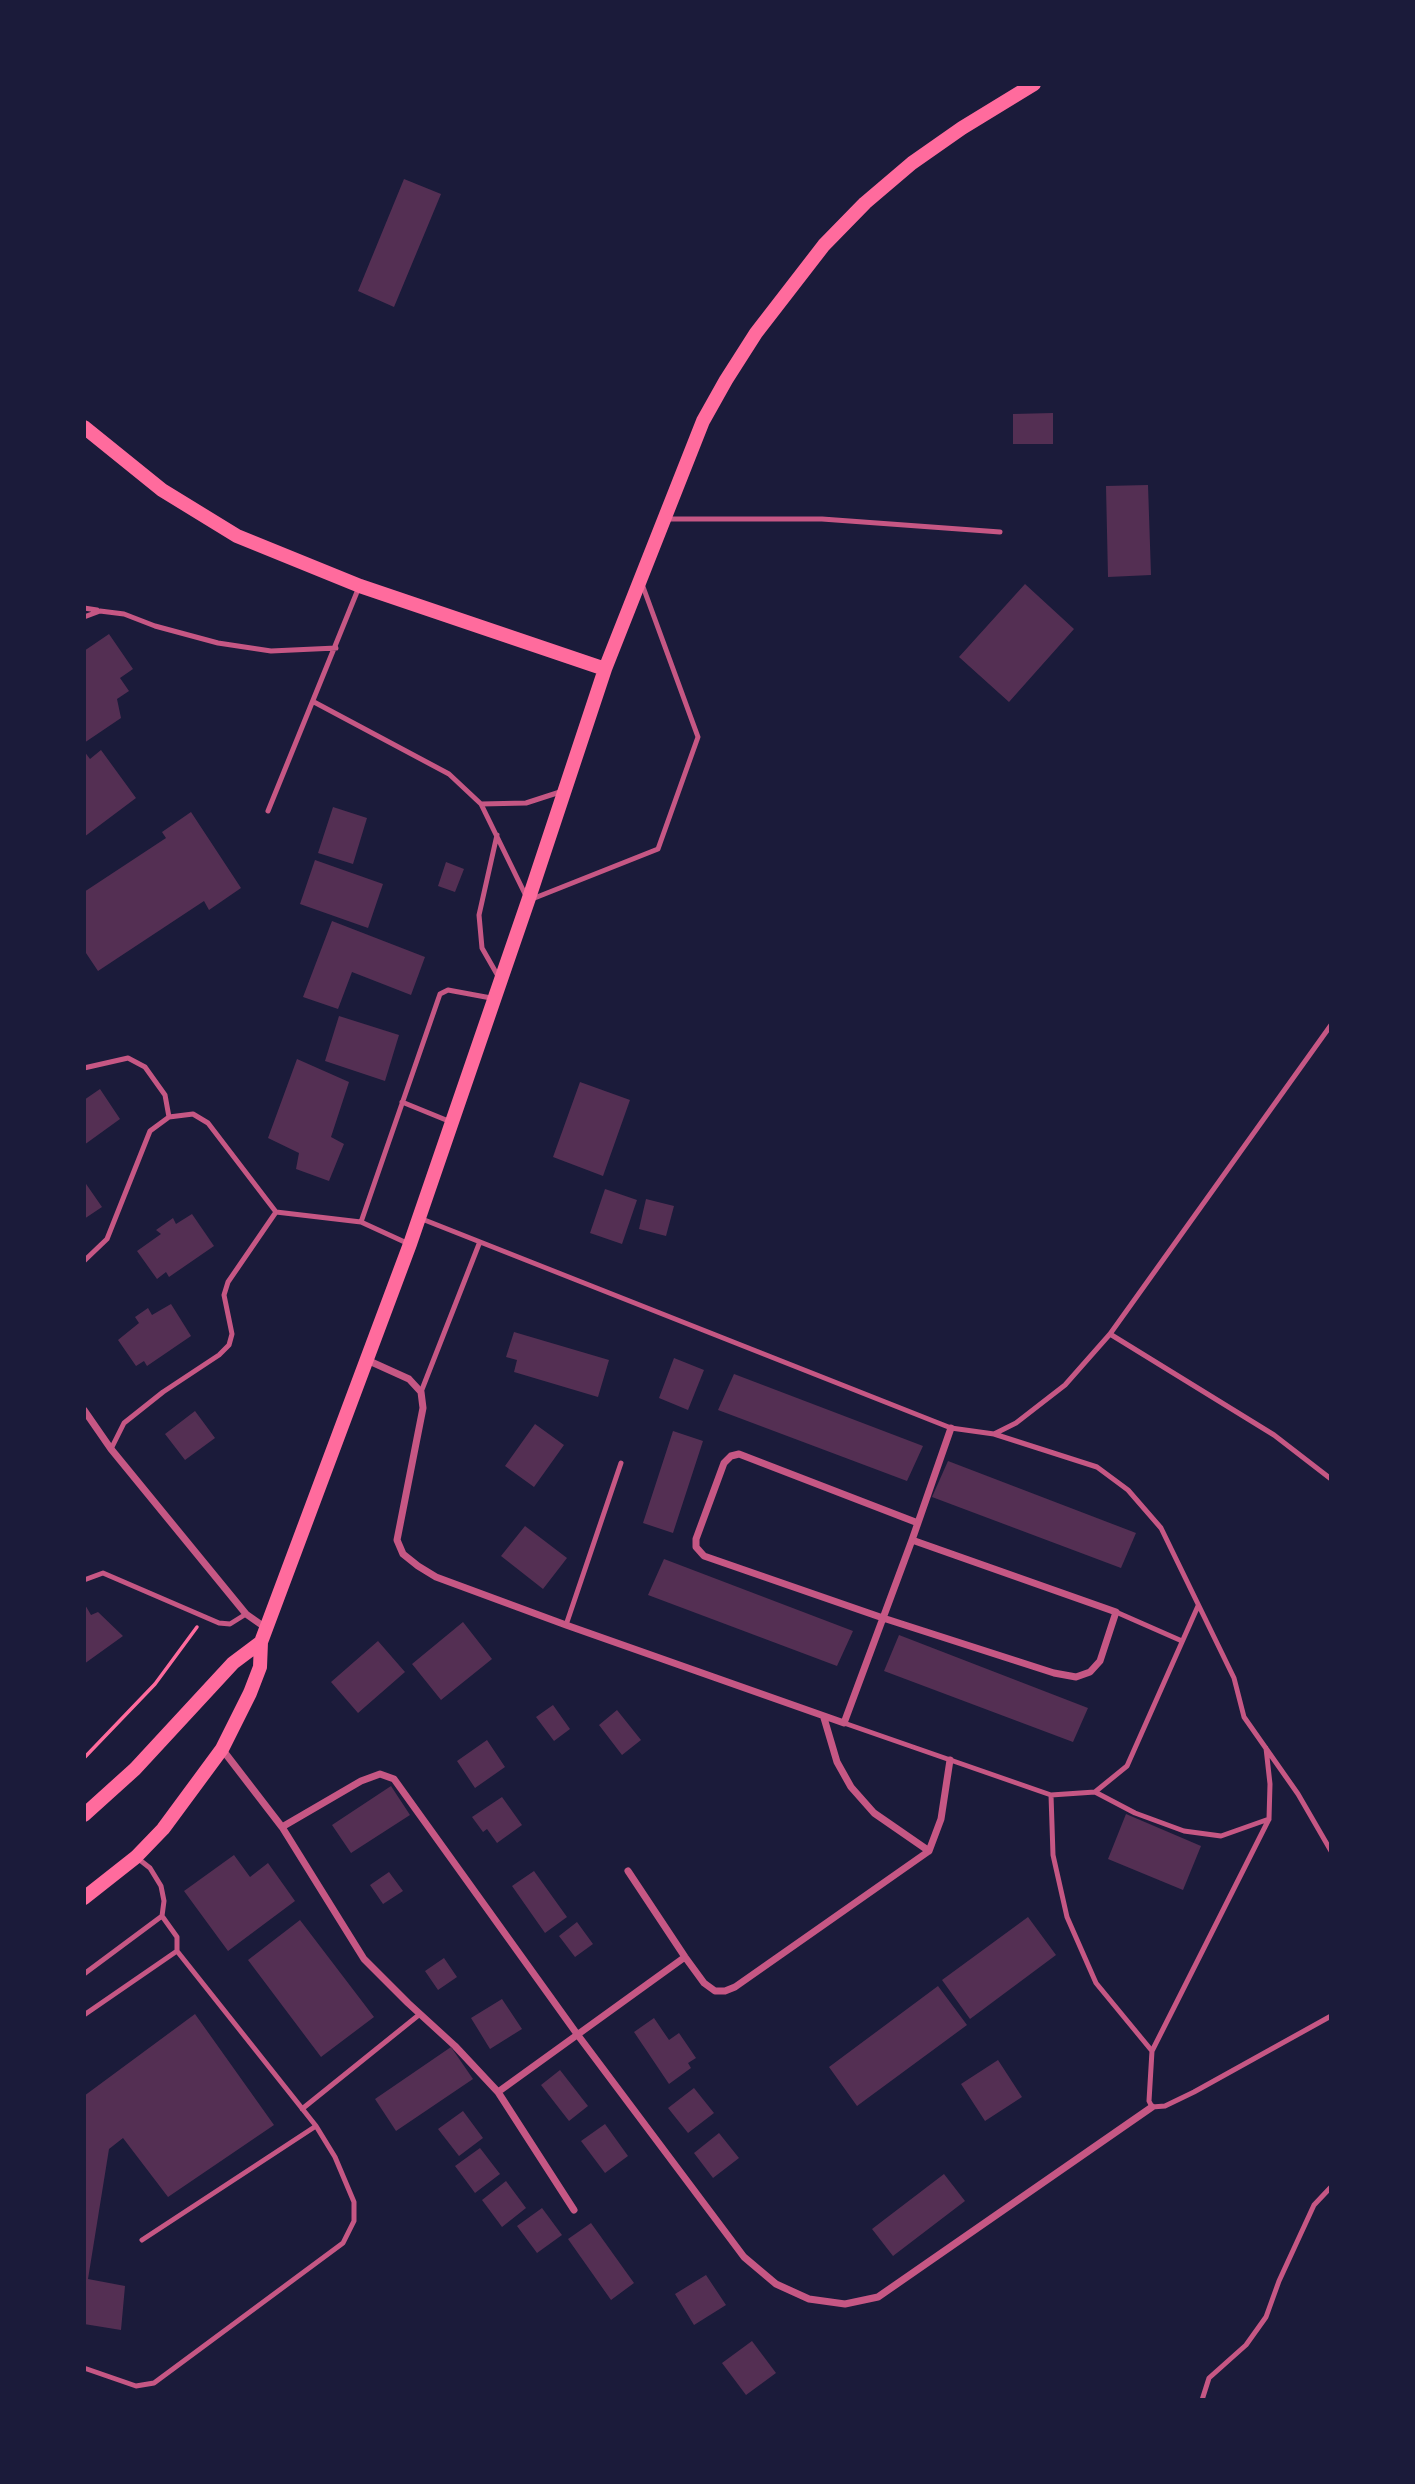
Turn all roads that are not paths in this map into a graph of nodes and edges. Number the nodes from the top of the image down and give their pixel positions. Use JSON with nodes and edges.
{"nodes":[{"id":1,"x":1034,"y":84,"type":"edge"},
{"id":2,"x":84,"y":427,"type":"edge"},
{"id":3,"x":663,"y":519,"type":"junction"},
{"id":4,"x":1000,"y":532,"type":"dead end"},
{"id":5,"x":640,"y":577,"type":"junction"},
{"id":6,"x":360,"y":586,"type":"junction"},
{"id":7,"x":84,"y":608,"type":"edge"},
{"id":8,"x":100,"y":611,"type":"junction"},
{"id":9,"x":84,"y":617,"type":"edge"},
{"id":10,"x":336,"y":648,"type":"junction"},
{"id":11,"x":604,"y":669,"type":"junction"},
{"id":12,"x":314,"y":702,"type":"junction"},
{"id":13,"x":564,"y":791,"type":"junction"},
{"id":14,"x":481,"y":804,"type":"junction"},
{"id":15,"x":268,"y":811,"type":"dead end"},
{"id":16,"x":497,"y":835,"type":"junction"},
{"id":17,"x":528,"y":901,"type":"junction"},
{"id":18,"x":500,"y":980,"type":"junction"},
{"id":19,"x":494,"y":999,"type":"junction"},
{"id":20,"x":1331,"y":1026,"type":"edge"},
{"id":21,"x":84,"y":1068,"type":"edge"},
{"id":22,"x":402,"y":1102,"type":"junction"},
{"id":23,"x":169,"y":1117,"type":"junction"},
{"id":24,"x":451,"y":1122,"type":"junction"},
{"id":25,"x":276,"y":1212,"type":"junction"},
{"id":26,"x":419,"y":1218,"type":"junction"},
{"id":27,"x":360,"y":1222,"type":"junction"},
{"id":28,"x":410,"y":1244,"type":"junction"},
{"id":29,"x":479,"y":1244,"type":"junction"},
{"id":30,"x":84,"y":1261,"type":"edge"},
{"id":31,"x":1110,"y":1334,"type":"junction"},
{"id":32,"x":367,"y":1360,"type":"junction"},
{"id":33,"x":421,"y":1392,"type":"junction"},
{"id":34,"x":84,"y":1410,"type":"edge"},
{"id":35,"x":951,"y":1428,"type":"junction"},
{"id":36,"x":994,"y":1434,"type":"junction"},
{"id":37,"x":111,"y":1449,"type":"junction"},
{"id":38,"x":621,"y":1463,"type":"dead end"},
{"id":39,"x":1331,"y":1479,"type":"edge"},
{"id":40,"x":918,"y":1523,"type":"junction"},
{"id":41,"x":912,"y":1540,"type":"junction"},
{"id":42,"x":84,"y":1580,"type":"edge"},
{"id":43,"x":1198,"y":1606,"type":"junction"},
{"id":44,"x":1116,"y":1612,"type":"junction"},
{"id":45,"x":246,"y":1614,"type":"junction"},
{"id":46,"x":883,"y":1618,"type":"junction"},
{"id":47,"x":566,"y":1625,"type":"junction"},
{"id":48,"x":264,"y":1635,"type":"junction"},
{"id":49,"x":1182,"y":1641,"type":"junction"},
{"id":50,"x":824,"y":1718,"type":"junction"},
{"id":51,"x":844,"y":1723,"type":"junction"},
{"id":52,"x":1266,"y":1748,"type":"junction"},
{"id":53,"x":222,"y":1749,"type":"junction"},
{"id":54,"x":950,"y":1760,"type":"junction"},
{"id":55,"x":1095,"y":1792,"type":"junction"},
{"id":56,"x":1051,"y":1795,"type":"junction"},
{"id":57,"x":84,"y":1815,"type":"edge"},
{"id":58,"x":1269,"y":1819,"type":"junction"},
{"id":59,"x":282,"y":1827,"type":"junction"},
{"id":60,"x":929,"y":1851,"type":"junction"},
{"id":61,"x":1331,"y":1851,"type":"edge"},
{"id":62,"x":136,"y":1857,"type":"junction"},
{"id":63,"x":628,"y":1871,"type":"dead end"},
{"id":64,"x":84,"y":1898,"type":"edge"},
{"id":65,"x":162,"y":1916,"type":"junction"},
{"id":66,"x":177,"y":1951,"type":"junction"},
{"id":67,"x":685,"y":1957,"type":"junction"},
{"id":68,"x":84,"y":1974,"type":"edge"},
{"id":69,"x":421,"y":2014,"type":"junction"},
{"id":70,"x":84,"y":2015,"type":"edge"},
{"id":71,"x":1331,"y":2016,"type":"edge"},
{"id":72,"x":577,"y":2034,"type":"junction"},
{"id":73,"x":1152,"y":2052,"type":"junction"},
{"id":74,"x":498,"y":2092,"type":"junction"},
{"id":75,"x":1152,"y":2107,"type":"junction"},
{"id":76,"x":302,"y":2109,"type":"junction"},
{"id":77,"x":316,"y":2126,"type":"junction"},
{"id":78,"x":1331,"y":2187,"type":"edge"},
{"id":79,"x":574,"y":2210,"type":"dead end"},
{"id":80,"x":142,"y":2240,"type":"dead end"},
{"id":81,"x":84,"y":2368,"type":"edge"},
{"id":82,"x":1202,"y":2400,"type":"edge"}],
"edges":[{"from":1,"to":3,"type":"main road"},
{"from":2,"to":6,"type":"main road"},
{"from":3,"to":4,"type":"lane"},
{"from":3,"to":5,"type":"main road"},
{"from":5,"to":11,"type":"main road"},
{"from":5,"to":17,"type":"lane"},
{"from":6,"to":10,"type":"lane"},
{"from":6,"to":11,"type":"main road"},
{"from":7,"to":8,"type":"lane"},
{"from":8,"to":9,"type":"lane"},
{"from":8,"to":10,"type":"lane"},
{"from":10,"to":12,"type":"lane"},
{"from":11,"to":13,"type":"main road"},
{"from":12,"to":14,"type":"lane"},
{"from":12,"to":15,"type":"lane"},
{"from":13,"to":14,"type":"lane"},
{"from":13,"to":17,"type":"main road"},
{"from":14,"to":16,"type":"lane"},
{"from":16,"to":17,"type":"lane"},
{"from":16,"to":18,"type":"lane"},
{"from":17,"to":18,"type":"main road"},
{"from":18,"to":19,"type":"main road"},
{"from":19,"to":22,"type":"lane"},
{"from":19,"to":24,"type":"main road"},
{"from":20,"to":31,"type":"lane"},
{"from":21,"to":23,"type":"lane"},
{"from":22,"to":24,"type":"lane"},
{"from":22,"to":27,"type":"lane"},
{"from":23,"to":25,"type":"lane"},
{"from":23,"to":30,"type":"lane"},
{"from":24,"to":26,"type":"main road"},
{"from":25,"to":27,"type":"lane"},
{"from":25,"to":37,"type":"lane"},
{"from":26,"to":28,"type":"main road"},
{"from":26,"to":29,"type":"lane"},
{"from":27,"to":28,"type":"lane"},
{"from":28,"to":32,"type":"main road"},
{"from":29,"to":33,"type":"lane"},
{"from":29,"to":35,"type":"lane"},
{"from":31,"to":36,"type":"lane"},
{"from":31,"to":39,"type":"lane"},
{"from":32,"to":33,"type":"street"},
{"from":32,"to":48,"type":"main road"},
{"from":33,"to":47,"type":"street"},
{"from":34,"to":37,"type":"street"},
{"from":35,"to":36,"type":"lane"},
{"from":35,"to":40,"type":"street"},
{"from":36,"to":43,"type":"lane"},
{"from":37,"to":45,"type":"street"},
{"from":38,"to":47,"type":"lane"},
{"from":40,"to":41,"type":"street"},
{"from":40,"to":46,"type":"street"},
{"from":41,"to":44,"type":"street"},
{"from":41,"to":46,"type":"street"},
{"from":42,"to":45,"type":"lane"},
{"from":43,"to":49,"type":"lane"},
{"from":43,"to":52,"type":"lane"},
{"from":44,"to":46,"type":"street"},
{"from":44,"to":49,"type":"lane"},
{"from":45,"to":48,"type":"street"},
{"from":46,"to":51,"type":"street"},
{"from":47,"to":50,"type":"street"},
{"from":48,"to":53,"type":"main road"},
{"from":48,"to":57,"type":"main road"},
{"from":49,"to":55,"type":"lane"},
{"from":50,"to":51,"type":"street"},
{"from":50,"to":60,"type":"street"},
{"from":51,"to":54,"type":"lane"},
{"from":52,"to":58,"type":"lane"},
{"from":52,"to":61,"type":"lane"},
{"from":53,"to":59,"type":"street"},
{"from":53,"to":62,"type":"main road"},
{"from":54,"to":56,"type":"lane"},
{"from":54,"to":60,"type":"street"},
{"from":55,"to":56,"type":"lane"},
{"from":55,"to":58,"type":"lane"},
{"from":56,"to":73,"type":"lane"},
{"from":58,"to":73,"type":"lane"},
{"from":59,"to":69,"type":"street"},
{"from":59,"to":72,"type":"street"},
{"from":60,"to":67,"type":"street"},
{"from":62,"to":64,"type":"main road"},
{"from":62,"to":65,"type":"lane"},
{"from":63,"to":67,"type":"street"},
{"from":65,"to":66,"type":"lane"},
{"from":65,"to":68,"type":"lane"},
{"from":66,"to":70,"type":"lane"},
{"from":66,"to":76,"type":"lane"},
{"from":67,"to":72,"type":"street"},
{"from":69,"to":74,"type":"street"},
{"from":69,"to":76,"type":"lane"},
{"from":71,"to":75,"type":"lane"},
{"from":72,"to":74,"type":"street"},
{"from":72,"to":75,"type":"street"},
{"from":73,"to":75,"type":"lane"},
{"from":74,"to":79,"type":"street"},
{"from":76,"to":77,"type":"lane"},
{"from":77,"to":80,"type":"lane"},
{"from":77,"to":81,"type":"lane"},
{"from":78,"to":82,"type":"lane"}]}
